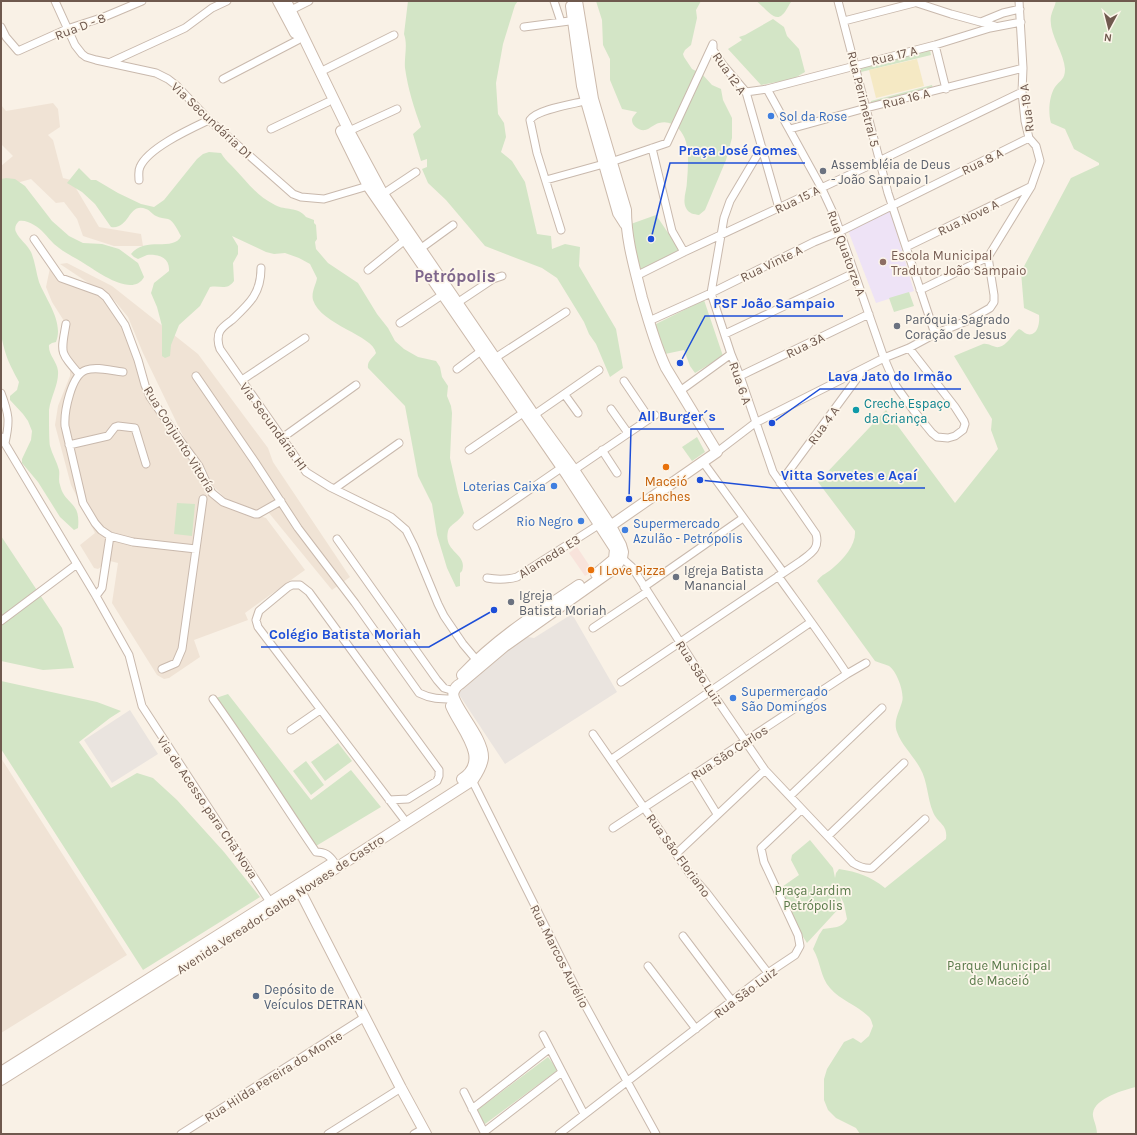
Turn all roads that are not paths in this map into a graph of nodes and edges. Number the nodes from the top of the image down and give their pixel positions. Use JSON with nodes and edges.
{"nodes":[{"id":1,"x":56,"y":1,"type":"edge"},
{"id":2,"x":142,"y":1,"type":"edge"},
{"id":3,"x":227,"y":1,"type":"edge"},
{"id":4,"x":278,"y":1,"type":"edge"},
{"id":5,"x":309,"y":1,"type":"edge"},
{"id":6,"x":554,"y":1,"type":"edge"},
{"id":7,"x":571,"y":1,"type":"edge"},
{"id":8,"x":577,"y":1,"type":"edge"},
{"id":9,"x":838,"y":1,"type":"edge"},
{"id":10,"x":913,"y":2,"type":"edge"},
{"id":11,"x":1019,"y":5,"type":"edge"},
{"id":12,"x":291,"y":6,"type":"edge"},
{"id":13,"x":576,"y":20,"type":"junction"},
{"id":14,"x":844,"y":20,"type":"junction"},
{"id":15,"x":561,"y":22,"type":"junction"},
{"id":16,"x":981,"y":22,"type":"junction"},
{"id":17,"x":1021,"y":22,"type":"junction"},
{"id":18,"x":998,"y":26,"type":"junction"},
{"id":19,"x":1,"y":27,"type":"edge"},
{"id":20,"x":524,"y":27,"type":"dead end"},
{"id":21,"x":68,"y":29,"type":"junction"},
{"id":22,"x":394,"y":35,"type":"dead end"},
{"id":23,"x":298,"y":40,"type":"junction"},
{"id":24,"x":934,"y":45,"type":"junction"},
{"id":25,"x":111,"y":62,"type":"junction"},
{"id":26,"x":855,"y":65,"type":"junction"},
{"id":27,"x":1023,"y":68,"type":"junction"},
{"id":28,"x":320,"y":72,"type":"junction"},
{"id":29,"x":223,"y":79,"type":"dead end"},
{"id":30,"x":767,"y":89,"type":"junction"},
{"id":31,"x":946,"y":89,"type":"junction"},
{"id":32,"x":746,"y":92,"type":"junction"},
{"id":33,"x":1022,"y":92,"type":"junction"},
{"id":34,"x":590,"y":100,"type":"junction"},
{"id":35,"x":328,"y":102,"type":"junction"},
{"id":36,"x":866,"y":108,"type":"junction"},
{"id":37,"x":397,"y":109,"type":"dead end"},
{"id":38,"x":209,"y":120,"type":"junction"},
{"id":39,"x":271,"y":129,"type":"dead end"},
{"id":40,"x":790,"y":129,"type":"junction"},
{"id":41,"x":349,"y":131,"type":"junction"},
{"id":42,"x":1029,"y":138,"type":"junction"},
{"id":43,"x":652,"y":148,"type":"junction"},
{"id":44,"x":762,"y":148,"type":"junction"},
{"id":45,"x":879,"y":161,"type":"junction"},
{"id":46,"x":607,"y":162,"type":"junction"},
{"id":47,"x":416,"y":172,"type":"dead end"},
{"id":48,"x":139,"y":180,"type":"dead end"},
{"id":49,"x":546,"y":180,"type":"junction"},
{"id":50,"x":368,"y":186,"type":"junction"},
{"id":51,"x":821,"y":187,"type":"junction"},
{"id":52,"x":1030,"y":187,"type":"junction"},
{"id":53,"x":383,"y":194,"type":"junction"},
{"id":54,"x":892,"y":206,"type":"junction"},
{"id":55,"x":779,"y":208,"type":"junction"},
{"id":56,"x":453,"y":225,"type":"dead end"},
{"id":57,"x":562,"y":230,"type":"dead end"},
{"id":58,"x":840,"y":231,"type":"junction"},
{"id":59,"x":721,"y":236,"type":"junction"},
{"id":60,"x":34,"y":239,"type":"dead end"},
{"id":61,"x":405,"y":240,"type":"junction"},
{"id":62,"x":906,"y":247,"type":"junction"},
{"id":63,"x":420,"y":249,"type":"junction"},
{"id":64,"x":684,"y":252,"type":"junction"},
{"id":65,"x":988,"y":257,"type":"junction"},
{"id":66,"x":261,"y":268,"type":"dead end"},
{"id":67,"x":368,"y":270,"type":"dead end"},
{"id":68,"x":854,"y":273,"type":"junction"},
{"id":69,"x":502,"y":276,"type":"dead end"},
{"id":70,"x":636,"y":276,"type":"junction"},
{"id":71,"x":920,"y":290,"type":"junction"},
{"id":72,"x":445,"y":293,"type":"junction"},
{"id":73,"x":711,"y":293,"type":"junction"},
{"id":74,"x":454,"y":305,"type":"junction"},
{"id":75,"x":566,"y":312,"type":"dead end"},
{"id":76,"x":869,"y":314,"type":"junction"},
{"id":77,"x":649,"y":321,"type":"junction"},
{"id":78,"x":400,"y":323,"type":"dead end"},
{"id":79,"x":66,"y":324,"type":"dead end"},
{"id":80,"x":725,"y":334,"type":"junction"},
{"id":81,"x":935,"y":334,"type":"junction"},
{"id":82,"x":305,"y":338,"type":"dead end"},
{"id":83,"x":909,"y":348,"type":"junction"},
{"id":84,"x":481,"y":351,"type":"junction"},
{"id":85,"x":731,"y":354,"type":"junction"},
{"id":86,"x":495,"y":358,"type":"junction"},
{"id":87,"x":884,"y":358,"type":"junction"},
{"id":88,"x":865,"y":367,"type":"junction"},
{"id":89,"x":457,"y":369,"type":"dead end"},
{"id":90,"x":599,"y":370,"type":"dead end"},
{"id":91,"x":123,"y":372,"type":"dead end"},
{"id":92,"x":79,"y":374,"type":"junction"},
{"id":93,"x":196,"y":376,"type":"dead end"},
{"id":94,"x":740,"y":376,"type":"junction"},
{"id":95,"x":242,"y":380,"type":"junction"},
{"id":96,"x":624,"y":381,"type":"dead end"},
{"id":97,"x":356,"y":386,"type":"dead end"},
{"id":98,"x":680,"y":391,"type":"junction"},
{"id":99,"x":1,"y":393,"type":"edge"},
{"id":100,"x":565,"y":395,"type":"junction"},
{"id":101,"x":611,"y":409,"type":"dead end"},
{"id":102,"x":524,"y":413,"type":"junction"},
{"id":103,"x":578,"y":413,"type":"dead end"},
{"id":104,"x":534,"y":415,"type":"junction"},
{"id":105,"x":755,"y":424,"type":"junction"},
{"id":106,"x":628,"y":433,"type":"junction"},
{"id":107,"x":282,"y":438,"type":"junction"},
{"id":108,"x":3,"y":440,"type":"edge"},
{"id":109,"x":399,"y":443,"type":"dead end"},
{"id":110,"x":69,"y":445,"type":"junction"},
{"id":111,"x":469,"y":450,"type":"dead end"},
{"id":112,"x":602,"y":450,"type":"junction"},
{"id":113,"x":717,"y":452,"type":"junction"},
{"id":114,"x":703,"y":462,"type":"junction"},
{"id":115,"x":146,"y":464,"type":"dead end"},
{"id":116,"x":567,"y":469,"type":"junction"},
{"id":117,"x":617,"y":474,"type":"dead end"},
{"id":118,"x":780,"y":483,"type":"junction"},
{"id":119,"x":334,"y":489,"type":"junction"},
{"id":120,"x":203,"y":499,"type":"dead end"},
{"id":121,"x":280,"y":501,"type":"junction"},
{"id":122,"x":743,"y":518,"type":"junction"},
{"id":123,"x":605,"y":525,"type":"junction"},
{"id":124,"x":477,"y":526,"type":"dead end"},
{"id":125,"x":110,"y":536,"type":"junction"},
{"id":126,"x":337,"y":540,"type":"dead end"},
{"id":127,"x":196,"y":549,"type":"junction"},
{"id":128,"x":619,"y":557,"type":"junction"},
{"id":129,"x":77,"y":564,"type":"junction"},
{"id":130,"x":781,"y":574,"type":"junction"},
{"id":131,"x":487,"y":578,"type":"dead end"},
{"id":132,"x":646,"y":590,"type":"junction"},
{"id":133,"x":96,"y":596,"type":"junction"},
{"id":134,"x":1,"y":621,"type":"edge"},
{"id":135,"x":811,"y":622,"type":"junction"},
{"id":136,"x":592,"y":628,"type":"dead end"},
{"id":137,"x":680,"y":642,"type":"junction"},
{"id":138,"x":478,"y":663,"type":"junction"},
{"id":139,"x":866,"y":663,"type":"dead end"},
{"id":140,"x":162,"y":669,"type":"dead end"},
{"id":141,"x":847,"y":674,"type":"junction"},
{"id":142,"x":621,"y":682,"type":"dead end"},
{"id":143,"x":712,"y":691,"type":"junction"},
{"id":144,"x":450,"y":694,"type":"junction"},
{"id":145,"x":213,"y":699,"type":"dead end"},
{"id":146,"x":882,"y":708,"type":"dead end"},
{"id":147,"x":320,"y":710,"type":"junction"},
{"id":148,"x":291,"y":730,"type":"dead end"},
{"id":149,"x":594,"y":734,"type":"dead end"},
{"id":150,"x":746,"y":742,"type":"junction"},
{"id":151,"x":612,"y":759,"type":"junction"},
{"id":152,"x":904,"y":763,"type":"dead end"},
{"id":153,"x":765,"y":770,"type":"junction"},
{"id":154,"x":693,"y":775,"type":"junction"},
{"id":155,"x":471,"y":778,"type":"junction"},
{"id":156,"x":790,"y":796,"type":"junction"},
{"id":157,"x":389,"y":800,"type":"junction"},
{"id":158,"x":644,"y":807,"type":"junction"},
{"id":159,"x":802,"y":809,"type":"junction"},
{"id":160,"x":718,"y":814,"type":"junction"},
{"id":161,"x":403,"y":818,"type":"junction"},
{"id":162,"x":925,"y":819,"type":"dead end"},
{"id":163,"x":613,"y":828,"type":"dead end"},
{"id":164,"x":828,"y":836,"type":"junction"},
{"id":165,"x":676,"y":854,"type":"junction"},
{"id":166,"x":334,"y":862,"type":"junction"},
{"id":167,"x":299,"y":888,"type":"junction"},
{"id":168,"x":272,"y":905,"type":"junction"},
{"id":169,"x":683,"y":936,"type":"dead end"},
{"id":170,"x":648,"y":966,"type":"dead end"},
{"id":171,"x":768,"y":973,"type":"junction"},
{"id":172,"x":732,"y":1001,"type":"junction"},
{"id":173,"x":365,"y":1017,"type":"junction"},
{"id":174,"x":696,"y":1029,"type":"junction"},
{"id":175,"x":543,"y":1035,"type":"dead end"},
{"id":176,"x":549,"y":1049,"type":"junction"},
{"id":177,"x":1,"y":1072,"type":"edge"},
{"id":178,"x":562,"y":1072,"type":"junction"},
{"id":179,"x":1,"y":1080,"type":"edge"},
{"id":180,"x":628,"y":1081,"type":"junction"},
{"id":181,"x":401,"y":1088,"type":"junction"},
{"id":182,"x":464,"y":1092,"type":"dead end"},
{"id":183,"x":472,"y":1109,"type":"junction"},
{"id":184,"x":584,"y":1114,"type":"junction"},
{"id":185,"x":421,"y":1132,"type":"edge"},
{"id":186,"x":484,"y":1133,"type":"edge"},
{"id":187,"x":181,"y":1134,"type":"edge"},
{"id":188,"x":328,"y":1134,"type":"edge"},
{"id":189,"x":559,"y":1134,"type":"edge"},
{"id":190,"x":656,"y":1134,"type":"edge"}],
"edges":[{"from":1,"to":21,"type":"street","name":"Via Secundária D1"},
{"from":2,"to":21,"type":"street","name":"Rua D - 8"},
{"from":3,"to":25,"type":"street"},
{"from":4,"to":23,"type":"street"},
{"from":5,"to":12,"type":"street"},
{"from":6,"to":15,"type":"street"},
{"from":7,"to":13,"type":"street"},
{"from":8,"to":13,"type":"street"},
{"from":9,"to":14,"type":"street","name":"Rua Perimetral 5"},
{"from":10,"to":14,"type":"street"},
{"from":10,"to":16,"type":"street"},
{"from":11,"to":16,"type":"street"},
{"from":11,"to":17,"type":"street","name":"Rua 19 A"},
{"from":12,"to":28,"type":"street"},
{"from":13,"to":15,"type":"street"},
{"from":13,"to":34,"type":"street"},
{"from":14,"to":26,"type":"street","name":"Rua Perimetral 5"},
{"from":15,"to":20,"type":"street"},
{"from":16,"to":18,"type":"street"},
{"from":17,"to":18,"type":"street","name":"Rua 17 A"},
{"from":17,"to":27,"type":"street","name":"Rua 19 A"},
{"from":18,"to":24,"type":"street","name":"Rua 17 A"},
{"from":19,"to":21,"type":"street","name":"Rua D - 8"},
{"from":21,"to":25,"type":"street","name":"Via Secundária D1"},
{"from":22,"to":28,"type":"street"},
{"from":23,"to":29,"type":"street"},
{"from":23,"to":35,"type":"street"},
{"from":24,"to":26,"type":"street","name":"Rua 17 A"},
{"from":24,"to":31,"type":"street"},
{"from":25,"to":38,"type":"street","name":"Via Secundária D1"},
{"from":26,"to":30,"type":"street","name":"Rua 17 A"},
{"from":26,"to":36,"type":"street","name":"Rua Perimetral 5"},
{"from":27,"to":31,"type":"street","name":"Rua 16 A"},
{"from":27,"to":33,"type":"street","name":"Rua 19 A"},
{"from":28,"to":41,"type":"street"},
{"from":30,"to":32,"type":"street","name":"Rua 17 A"},
{"from":30,"to":40,"type":"street","name":"Rua Quatorze A"},
{"from":31,"to":36,"type":"street","name":"Rua 16 A"},
{"from":32,"to":43,"type":"street","name":"Rua 12 A"},
{"from":32,"to":44,"type":"street","name":"Rua 12 A"},
{"from":33,"to":42,"type":"street","name":"Rua 19 A"},
{"from":33,"to":45,"type":"street","name":"Rua 15 A"},
{"from":34,"to":46,"type":"street"},
{"from":34,"to":49,"type":"street"},
{"from":35,"to":39,"type":"street"},
{"from":35,"to":50,"type":"street"},
{"from":36,"to":40,"type":"street","name":"Rua 16 A"},
{"from":36,"to":45,"type":"street","name":"Rua Perimetral 5"},
{"from":37,"to":41,"type":"street"},
{"from":38,"to":48,"type":"street"},
{"from":38,"to":50,"type":"street","name":"Via Secundária D1"},
{"from":40,"to":51,"type":"street","name":"Rua Quatorze A"},
{"from":41,"to":53,"type":"street"},
{"from":42,"to":52,"type":"street","name":"Rua 19 A"},
{"from":42,"to":54,"type":"street","name":"Rua 8 A"},
{"from":43,"to":46,"type":"street"},
{"from":43,"to":64,"type":"street"},
{"from":44,"to":55,"type":"street","name":"Rua 12 A"},
{"from":44,"to":59,"type":"street","name":"Rua 6 A"},
{"from":45,"to":51,"type":"street","name":"Rua 15 A"},
{"from":45,"to":54,"type":"street","name":"Rua Perimetral 5"},
{"from":46,"to":49,"type":"street"},
{"from":46,"to":70,"type":"street"},
{"from":47,"to":53,"type":"street"},
{"from":49,"to":57,"type":"street"},
{"from":50,"to":61,"type":"street"},
{"from":51,"to":55,"type":"street","name":"Rua 15 A"},
{"from":51,"to":58,"type":"street","name":"Rua Quatorze A"},
{"from":52,"to":62,"type":"street","name":"Rua Nove A"},
{"from":52,"to":65,"type":"street","name":"Rua 19 A"},
{"from":53,"to":63,"type":"street"},
{"from":54,"to":58,"type":"street","name":"Rua Vinte A"},
{"from":54,"to":62,"type":"street","name":"Rua Perimetral 5"},
{"from":55,"to":59,"type":"street","name":"Rua 15 A"},
{"from":56,"to":63,"type":"street"},
{"from":58,"to":68,"type":"street","name":"Rua Quatorze A"},
{"from":58,"to":73,"type":"street","name":"Rua Vinte A"},
{"from":59,"to":64,"type":"street","name":"Rua 15 A"},
{"from":59,"to":73,"type":"street","name":"Rua 6 A"},
{"from":60,"to":121,"type":"street","name":"Rua Conjunto Vitoría"},
{"from":61,"to":67,"type":"street"},
{"from":61,"to":72,"type":"street"},
{"from":62,"to":71,"type":"street","name":"Rua Perimetral 5"},
{"from":63,"to":72,"type":"street"},
{"from":64,"to":70,"type":"street","name":"Rua 15 A"},
{"from":65,"to":71,"type":"street"},
{"from":65,"to":81,"type":"street"},
{"from":66,"to":95,"type":"street","name":"Via Secundária H1"},
{"from":68,"to":76,"type":"street","name":"Rua Quatorze A"},
{"from":68,"to":80,"type":"street"},
{"from":69,"to":74,"type":"street"},
{"from":70,"to":77,"type":"street"},
{"from":71,"to":81,"type":"street","name":"Rua Perimetral 5"},
{"from":72,"to":74,"type":"street"},
{"from":72,"to":78,"type":"street"},
{"from":73,"to":77,"type":"street","name":"Rua Vinte A"},
{"from":73,"to":80,"type":"street","name":"Rua 6 A"},
{"from":74,"to":84,"type":"street"},
{"from":74,"to":86,"type":"street"},
{"from":75,"to":86,"type":"street"},
{"from":76,"to":87,"type":"street","name":"Rua Quatorze A"},
{"from":76,"to":94,"type":"street","name":"Rua 3A"},
{"from":77,"to":98,"type":"street"},
{"from":79,"to":92,"type":"street"},
{"from":80,"to":85,"type":"street","name":"Rua 6 A"},
{"from":81,"to":83,"type":"street"},
{"from":82,"to":95,"type":"street"},
{"from":83,"to":87,"type":"street"},
{"from":83,"to":87,"type":"street","name":"Rua Quatorze A"},
{"from":84,"to":89,"type":"street"},
{"from":84,"to":102,"type":"street"},
{"from":85,"to":94,"type":"street","name":"Rua 6 A"},
{"from":85,"to":98,"type":"street"},
{"from":86,"to":104,"type":"street"},
{"from":87,"to":88,"type":"street"},
{"from":88,"to":105,"type":"street"},
{"from":88,"to":118,"type":"street","name":"Rua 4 A"},
{"from":90,"to":100,"type":"street"},
{"from":91,"to":92,"type":"street"},
{"from":92,"to":110,"type":"street"},
{"from":93,"to":121,"type":"street"},
{"from":94,"to":105,"type":"street","name":"Rua 6 A"},
{"from":95,"to":107,"type":"street","name":"Via Secundária H1"},
{"from":96,"to":106,"type":"street"},
{"from":97,"to":107,"type":"street"},
{"from":98,"to":113,"type":"street"},
{"from":99,"to":108,"type":"street"},
{"from":100,"to":103,"type":"street"},
{"from":100,"to":104,"type":"street"},
{"from":101,"to":106,"type":"street"},
{"from":102,"to":111,"type":"street"},
{"from":102,"to":116,"type":"street"},
{"from":104,"to":116,"type":"street"},
{"from":105,"to":113,"type":"street"},
{"from":105,"to":118,"type":"street","name":"Rua 6 A"},
{"from":106,"to":112,"type":"street"},
{"from":107,"to":119,"type":"street","name":"Via Secundária H1"},
{"from":108,"to":129,"type":"street","name":"Via de Acesso para Chã Nova"},
{"from":109,"to":119,"type":"street"},
{"from":110,"to":115,"type":"street"},
{"from":110,"to":125,"type":"street"},
{"from":112,"to":116,"type":"street"},
{"from":112,"to":117,"type":"street"},
{"from":113,"to":114,"type":"street"},
{"from":114,"to":122,"type":"street"},
{"from":114,"to":123,"type":"street"},
{"from":116,"to":123,"type":"street"},
{"from":116,"to":124,"type":"street"},
{"from":118,"to":130,"type":"street","name":"Rua 6 A"},
{"from":119,"to":138,"type":"street","name":"Via Secundária H1"},
{"from":120,"to":127,"type":"street"},
{"from":121,"to":144,"type":"street"},
{"from":122,"to":130,"type":"street"},
{"from":122,"to":132,"type":"street"},
{"from":123,"to":128,"type":"street"},
{"from":123,"to":131,"type":"street","name":"Alameda E3"},
{"from":125,"to":127,"type":"street"},
{"from":125,"to":133,"type":"street"},
{"from":126,"to":144,"type":"street"},
{"from":127,"to":140,"type":"street"},
{"from":128,"to":132,"type":"street","name":"Rua São Luiz"},
{"from":128,"to":138,"type":"street"},
{"from":129,"to":133,"type":"street","name":"Via de Acesso para Chã Nova"},
{"from":129,"to":134,"type":"street"},
{"from":130,"to":135,"type":"street"},
{"from":130,"to":137,"type":"street"},
{"from":132,"to":136,"type":"street"},
{"from":132,"to":137,"type":"street","name":"Rua São Luiz"},
{"from":133,"to":168,"type":"street","name":"Via de Acesso para Chã Nova"},
{"from":135,"to":141,"type":"street"},
{"from":135,"to":143,"type":"street"},
{"from":137,"to":142,"type":"street"},
{"from":137,"to":143,"type":"street","name":"Rua São Luiz"},
{"from":138,"to":144,"type":"street"},
{"from":139,"to":141,"type":"street","name":"Rua São Carlos"},
{"from":141,"to":150,"type":"street","name":"Rua São Carlos"},
{"from":143,"to":150,"type":"street","name":"Rua São Luiz"},
{"from":143,"to":151,"type":"street"},
{"from":144,"to":155,"type":"street"},
{"from":145,"to":166,"type":"street"},
{"from":146,"to":156,"type":"street"},
{"from":147,"to":148,"type":"street"},
{"from":147,"to":157,"type":"street"},
{"from":147,"to":157,"type":"street"},
{"from":149,"to":151,"type":"street","name":"Rua São Floriano"},
{"from":150,"to":153,"type":"street","name":"Rua São Luiz"},
{"from":150,"to":154,"type":"street","name":"Rua São Carlos"},
{"from":151,"to":158,"type":"street","name":"Rua São Floriano"},
{"from":152,"to":164,"type":"street"},
{"from":153,"to":156,"type":"street","name":"Rua São Luiz"},
{"from":153,"to":160,"type":"street"},
{"from":154,"to":158,"type":"street","name":"Rua São Carlos"},
{"from":154,"to":160,"type":"street"},
{"from":155,"to":161,"type":"street","name":"Avenida Vereador Galba Novaes de Castro"},
{"from":155,"to":167,"type":"street","name":"Avenida Vereador Galba Novaes de Castro"},
{"from":155,"to":180,"type":"street","name":"Rua Marcos Aurélio"},
{"from":156,"to":159,"type":"street","name":"Rua São Luiz"},
{"from":157,"to":161,"type":"street"},
{"from":158,"to":163,"type":"street","name":"Rua São Carlos"},
{"from":158,"to":165,"type":"street","name":"Rua São Floriano"},
{"from":159,"to":164,"type":"street","name":"Rua São Luiz"},
{"from":159,"to":171,"type":"street","name":"Rua São Luiz"},
{"from":160,"to":165,"type":"street"},
{"from":161,"to":166,"type":"street","name":"Avenida Vereador Galba Novaes de Castro"},
{"from":162,"to":164,"type":"street","name":"Rua São Luiz"},
{"from":165,"to":171,"type":"street","name":"Rua São Floriano"},
{"from":166,"to":167,"type":"street","name":"Avenida Vereador Galba Novaes de Castro"},
{"from":167,"to":168,"type":"street","name":"Avenida Vereador Galba Novaes de Castro"},
{"from":167,"to":173,"type":"street"},
{"from":168,"to":177,"type":"street","name":"Avenida Vereador Galba Novaes de Castro"},
{"from":168,"to":179,"type":"street","name":"Avenida Vereador Galba Novaes de Castro"},
{"from":169,"to":172,"type":"street"},
{"from":170,"to":174,"type":"street"},
{"from":171,"to":172,"type":"street","name":"Rua São Luiz"},
{"from":172,"to":174,"type":"street","name":"Rua São Luiz"},
{"from":173,"to":181,"type":"street"},
{"from":173,"to":187,"type":"street","name":"Rua Hilda Pereira do Monte"},
{"from":174,"to":180,"type":"street","name":"Rua São Luiz"},
{"from":175,"to":176,"type":"street"},
{"from":176,"to":178,"type":"street"},
{"from":176,"to":183,"type":"street"},
{"from":178,"to":184,"type":"street"},
{"from":178,"to":186,"type":"street"},
{"from":180,"to":184,"type":"street","name":"Rua São Luiz"},
{"from":180,"to":190,"type":"street","name":"Rua Marcos Aurélio"},
{"from":181,"to":185,"type":"street"},
{"from":181,"to":188,"type":"street"},
{"from":182,"to":183,"type":"street"},
{"from":183,"to":186,"type":"street"},
{"from":184,"to":189,"type":"street","name":"Rua São Luiz"}]}
